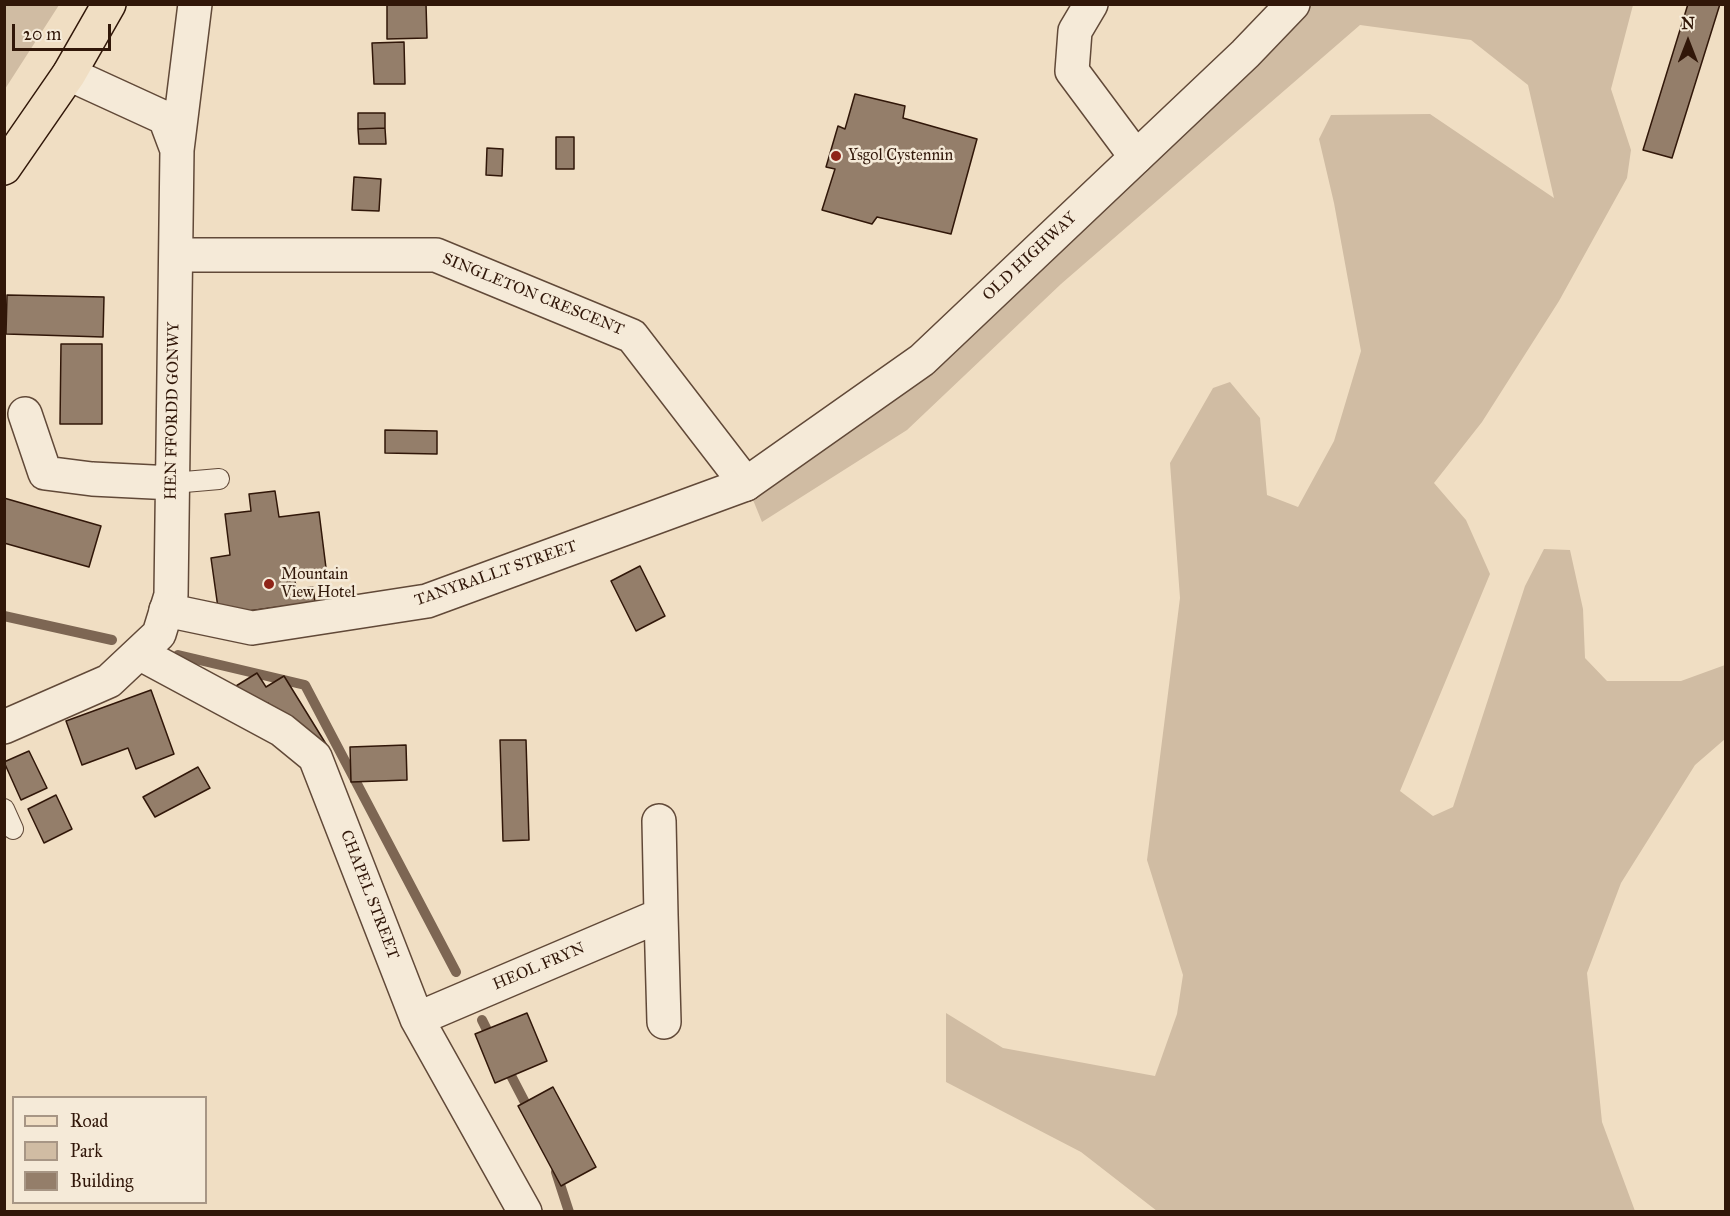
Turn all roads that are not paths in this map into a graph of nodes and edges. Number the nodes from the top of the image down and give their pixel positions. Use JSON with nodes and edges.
{"nodes":[{"id":1,"x":109,"y":4,"type":"edge"},
{"id":2,"x":195,"y":4,"type":"edge"},
{"id":3,"x":1091,"y":4,"type":"edge"},
{"id":4,"x":1293,"y":4,"type":"edge"},
{"id":5,"x":69,"y":74,"type":"junction"},
{"id":6,"x":177,"y":150,"type":"junction"},
{"id":7,"x":1136,"y":157,"type":"junction"},
{"id":8,"x":4,"y":168,"type":"edge"},
{"id":9,"x":176,"y":255,"type":"junction"},
{"id":10,"x":25,"y":414,"type":"dead end"},
{"id":11,"x":219,"y":478,"type":"dead end"},
{"id":12,"x":173,"y":483,"type":"junction"},
{"id":13,"x":746,"y":484,"type":"junction"},
{"id":14,"x":166,"y":610,"type":"junction"},
{"id":15,"x":139,"y":653,"type":"junction"},
{"id":16,"x":4,"y":727,"type":"edge"},
{"id":17,"x":4,"y":809,"type":"edge"},
{"id":18,"x":658,"y":821,"type":"dead end"},
{"id":19,"x":13,"y":830,"type":"dead end"},
{"id":20,"x":661,"y":915,"type":"junction"},
{"id":21,"x":417,"y":1019,"type":"junction"},
{"id":22,"x":664,"y":1022,"type":"dead end"},
{"id":23,"x":525,"y":1212,"type":"edge"}],
"edges":[{"from":1,"to":5,"type":"main road"},
{"from":2,"to":6,"type":"street","name":"HEN FFORDD GONWY"},
{"from":3,"to":7,"type":"street"},
{"from":4,"to":7,"type":"street","name":"OLD HIGHWAY"},
{"from":5,"to":6,"type":"street"},
{"from":5,"to":8,"type":"main road"},
{"from":6,"to":9,"type":"street","name":"HEN FFORDD GONWY"},
{"from":7,"to":13,"type":"street","name":"OLD HIGHWAY"},
{"from":9,"to":12,"type":"street","name":"HEN FFORDD GONWY"},
{"from":9,"to":13,"type":"street","name":"SINGLETON CRESCENT"},
{"from":10,"to":12,"type":"street"},
{"from":11,"to":12,"type":"lane"},
{"from":12,"to":14,"type":"street","name":"HEN FFORDD GONWY"},
{"from":13,"to":14,"type":"street","name":"TANYRALLT STREET"},
{"from":14,"to":15,"type":"street","name":"HEN FFORDD GONWY"},
{"from":15,"to":16,"type":"street","name":"HEN FFORDD GONWY"},
{"from":15,"to":21,"type":"street","name":"CHAPEL STREET"},
{"from":17,"to":19,"type":"lane"},
{"from":18,"to":20,"type":"street"},
{"from":20,"to":21,"type":"street","name":"HEOL FRYN"},
{"from":20,"to":22,"type":"street"},
{"from":21,"to":23,"type":"street","name":"CHAPEL STREET"}]}
